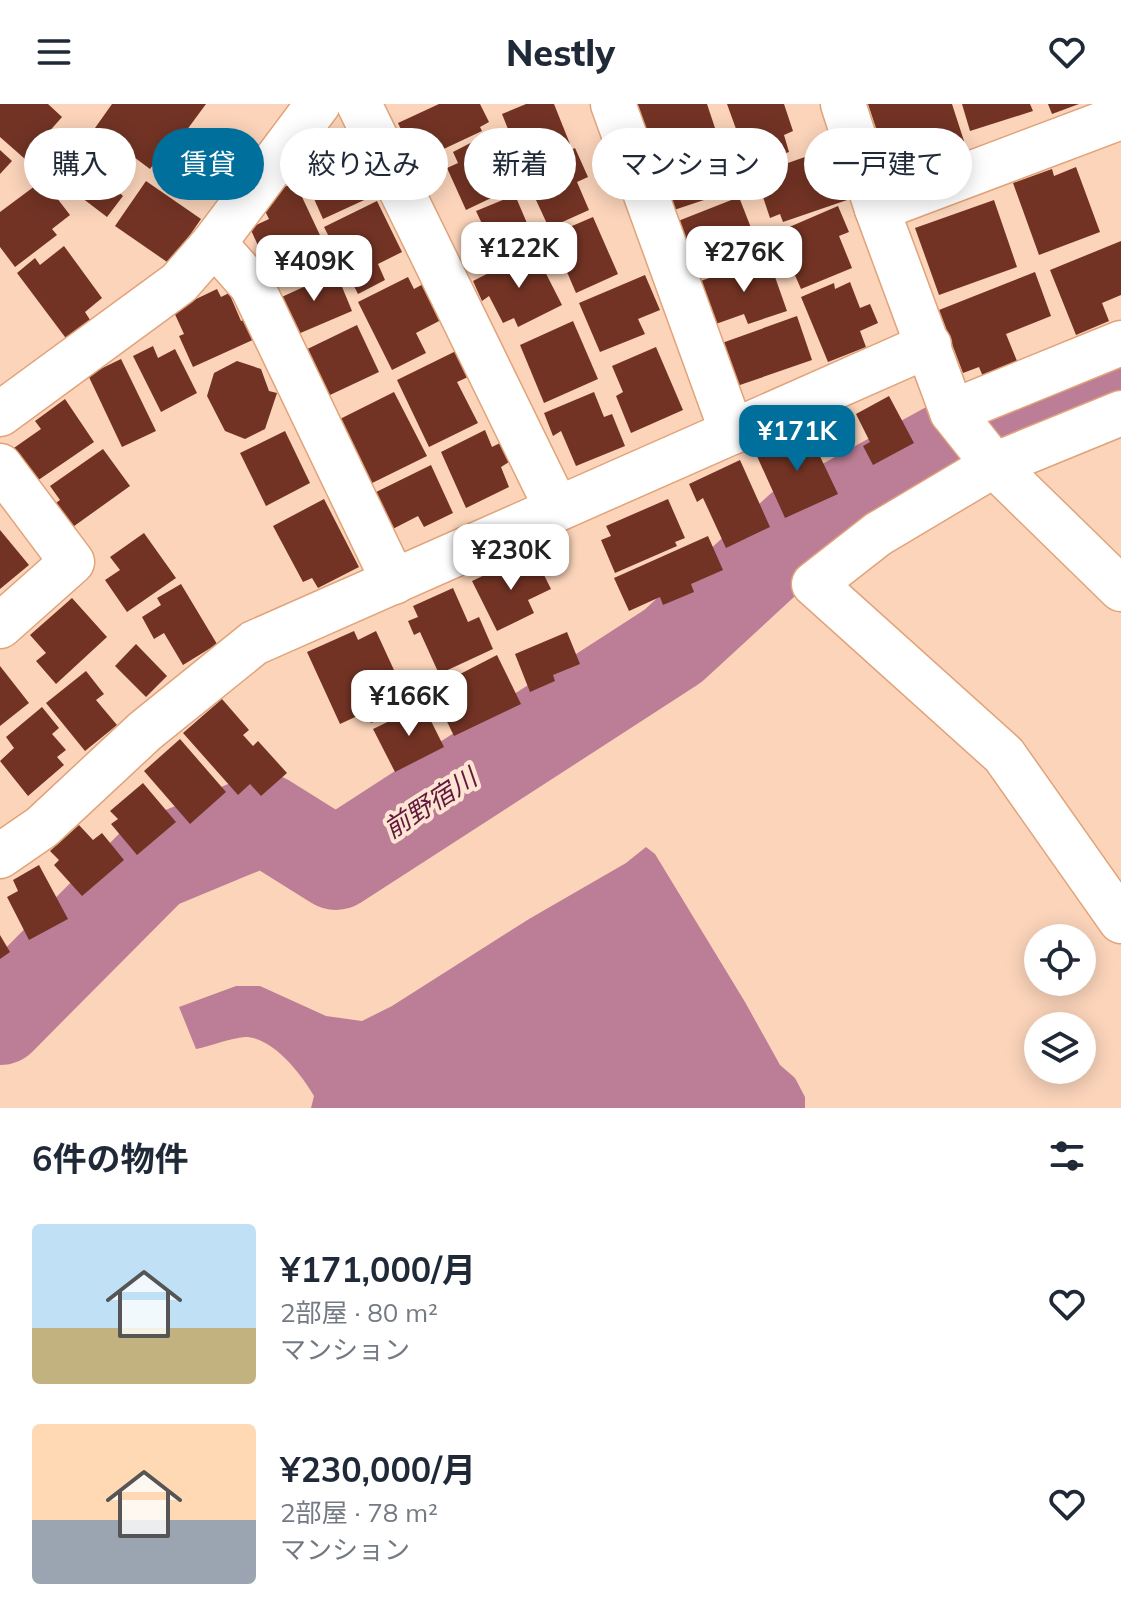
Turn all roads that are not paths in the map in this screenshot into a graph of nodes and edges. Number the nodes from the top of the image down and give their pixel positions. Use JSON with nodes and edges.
{"nodes":[{"id":1,"x":318,"y":104,"type":"edge"},
{"id":2,"x":359,"y":104,"type":"edge"},
{"id":3,"x":613,"y":104,"type":"edge"},
{"id":4,"x":843,"y":104,"type":"edge"},
{"id":5,"x":1121,"y":117,"type":"edge"},
{"id":6,"x":877,"y":209,"type":"junction"},
{"id":7,"x":214,"y":243,"type":"junction"},
{"id":8,"x":1121,"y":343,"type":"edge"},
{"id":9,"x":929,"y":345,"type":"junction"},
{"id":10,"x":952,"y":412,"type":"junction"},
{"id":11,"x":1121,"y":413,"type":"edge"},
{"id":12,"x":0,"y":414,"type":"edge"},
{"id":13,"x":732,"y":432,"type":"junction"},
{"id":14,"x":994,"y":465,"type":"junction"},
{"id":15,"x":0,"y":466,"type":"edge"},
{"id":16,"x":557,"y":509,"type":"junction"},
{"id":17,"x":394,"y":582,"type":"junction"},
{"id":18,"x":1121,"y":589,"type":"edge"},
{"id":19,"x":0,"y":626,"type":"edge"},
{"id":20,"x":0,"y":856,"type":"edge"},
{"id":21,"x":1121,"y":921,"type":"edge"}],
"edges":[{"from":1,"to":7,"type":"street"},
{"from":2,"to":16,"type":"street"},
{"from":3,"to":13,"type":"street"},
{"from":4,"to":6,"type":"street"},
{"from":5,"to":6,"type":"street"},
{"from":6,"to":9,"type":"street"},
{"from":7,"to":12,"type":"street"},
{"from":7,"to":17,"type":"street"},
{"from":8,"to":10,"type":"street"},
{"from":9,"to":10,"type":"street"},
{"from":9,"to":13,"type":"street"},
{"from":10,"to":14,"type":"street"},
{"from":11,"to":14,"type":"street"},
{"from":13,"to":16,"type":"street"},
{"from":14,"to":18,"type":"street"},
{"from":14,"to":21,"type":"street"},
{"from":15,"to":19,"type":"street"},
{"from":16,"to":17,"type":"street"},
{"from":17,"to":20,"type":"street"}]}
